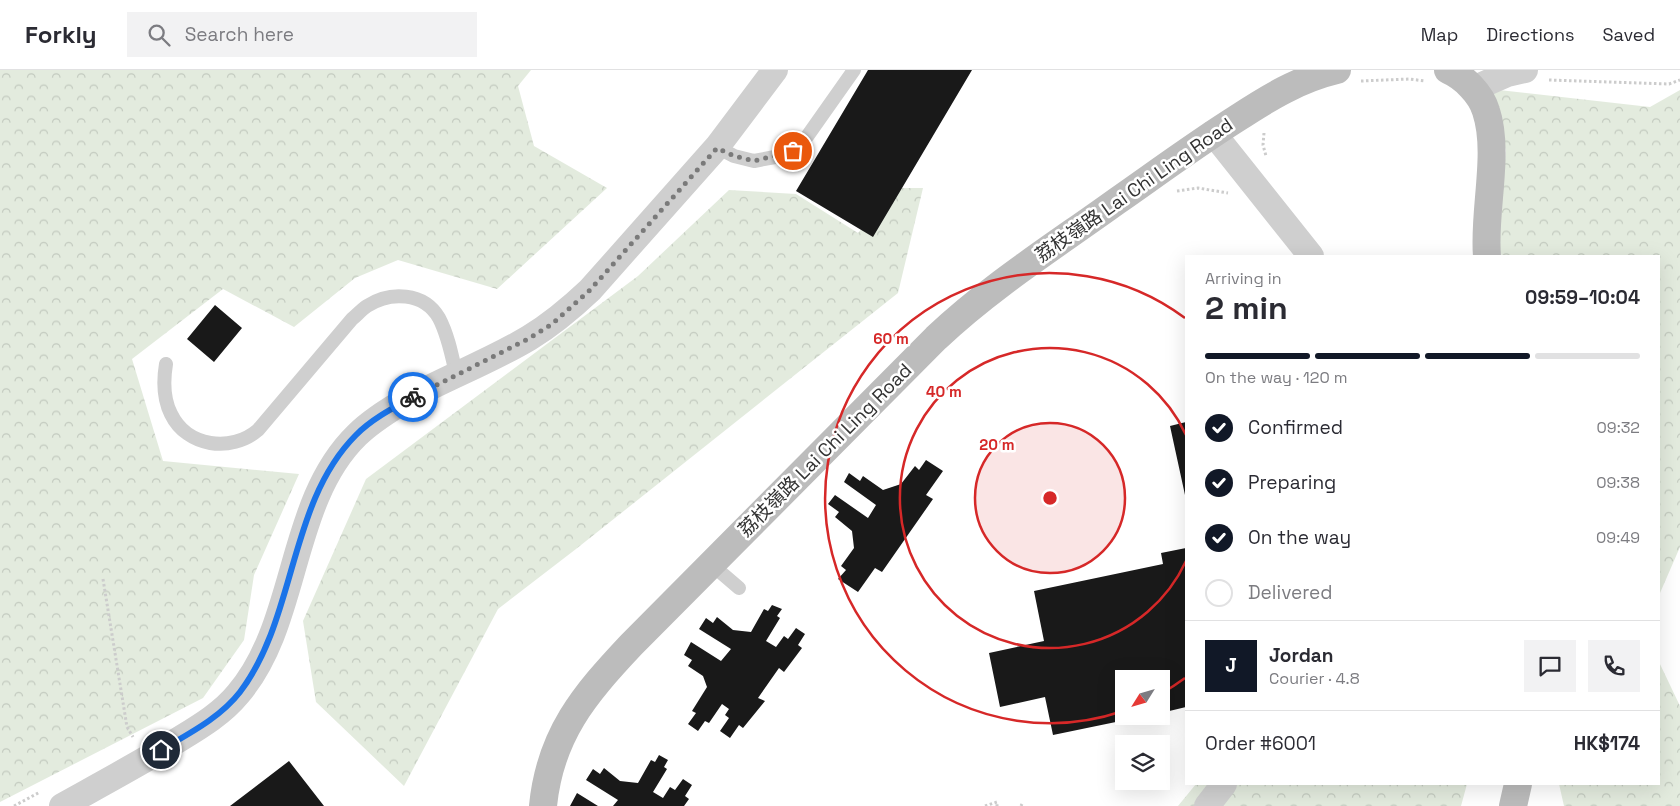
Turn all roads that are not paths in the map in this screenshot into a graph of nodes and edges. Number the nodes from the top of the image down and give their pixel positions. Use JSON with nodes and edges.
{"nodes":[{"id":1,"x":775,"y":70,"type":"edge"},
{"id":2,"x":854,"y":70,"type":"edge"},
{"id":3,"x":1535,"y":75,"type":"edge"},
{"id":4,"x":1345,"y":76,"type":"edge"},
{"id":5,"x":1439,"y":76,"type":"edge"},
{"id":6,"x":1473,"y":89,"type":"junction"},
{"id":7,"x":1213,"y":133,"type":"junction"},
{"id":8,"x":717,"y":148,"type":"junction"},
{"id":9,"x":1310,"y":255,"type":"edge"},
{"id":10,"x":1487,"y":255,"type":"edge"},
{"id":11,"x":166,"y":364,"type":"dead end"},
{"id":12,"x":456,"y":374,"type":"junction"},
{"id":13,"x":711,"y":564,"type":"junction"},
{"id":14,"x":739,"y":588,"type":"dead end"},
{"id":15,"x":1223,"y":785,"type":"edge"},
{"id":16,"x":1518,"y":785,"type":"edge"},
{"id":17,"x":62,"y":806,"type":"edge"},
{"id":18,"x":542,"y":806,"type":"edge"},
{"id":19,"x":1207,"y":806,"type":"edge"},
{"id":20,"x":1513,"y":806,"type":"edge"}],
"edges":[{"from":1,"to":8,"type":"street"},
{"from":2,"to":8,"type":"lane"},
{"from":3,"to":6,"type":"street"},
{"from":4,"to":7,"type":"street","name":"荔枝嶺路 Lai Chi Ling Road"},
{"from":5,"to":6,"type":"street"},
{"from":6,"to":10,"type":"street"},
{"from":7,"to":9,"type":"street"},
{"from":7,"to":13,"type":"street","name":"荔枝嶺路 Lai Chi Ling Road"},
{"from":8,"to":12,"type":"street"},
{"from":11,"to":12,"type":"lane"},
{"from":12,"to":17,"type":"street"},
{"from":13,"to":14,"type":"lane"},
{"from":13,"to":18,"type":"street","name":"荔枝嶺路 Lai Chi Ling Road"},
{"from":15,"to":19,"type":"street"},
{"from":16,"to":20,"type":"street"}]}
